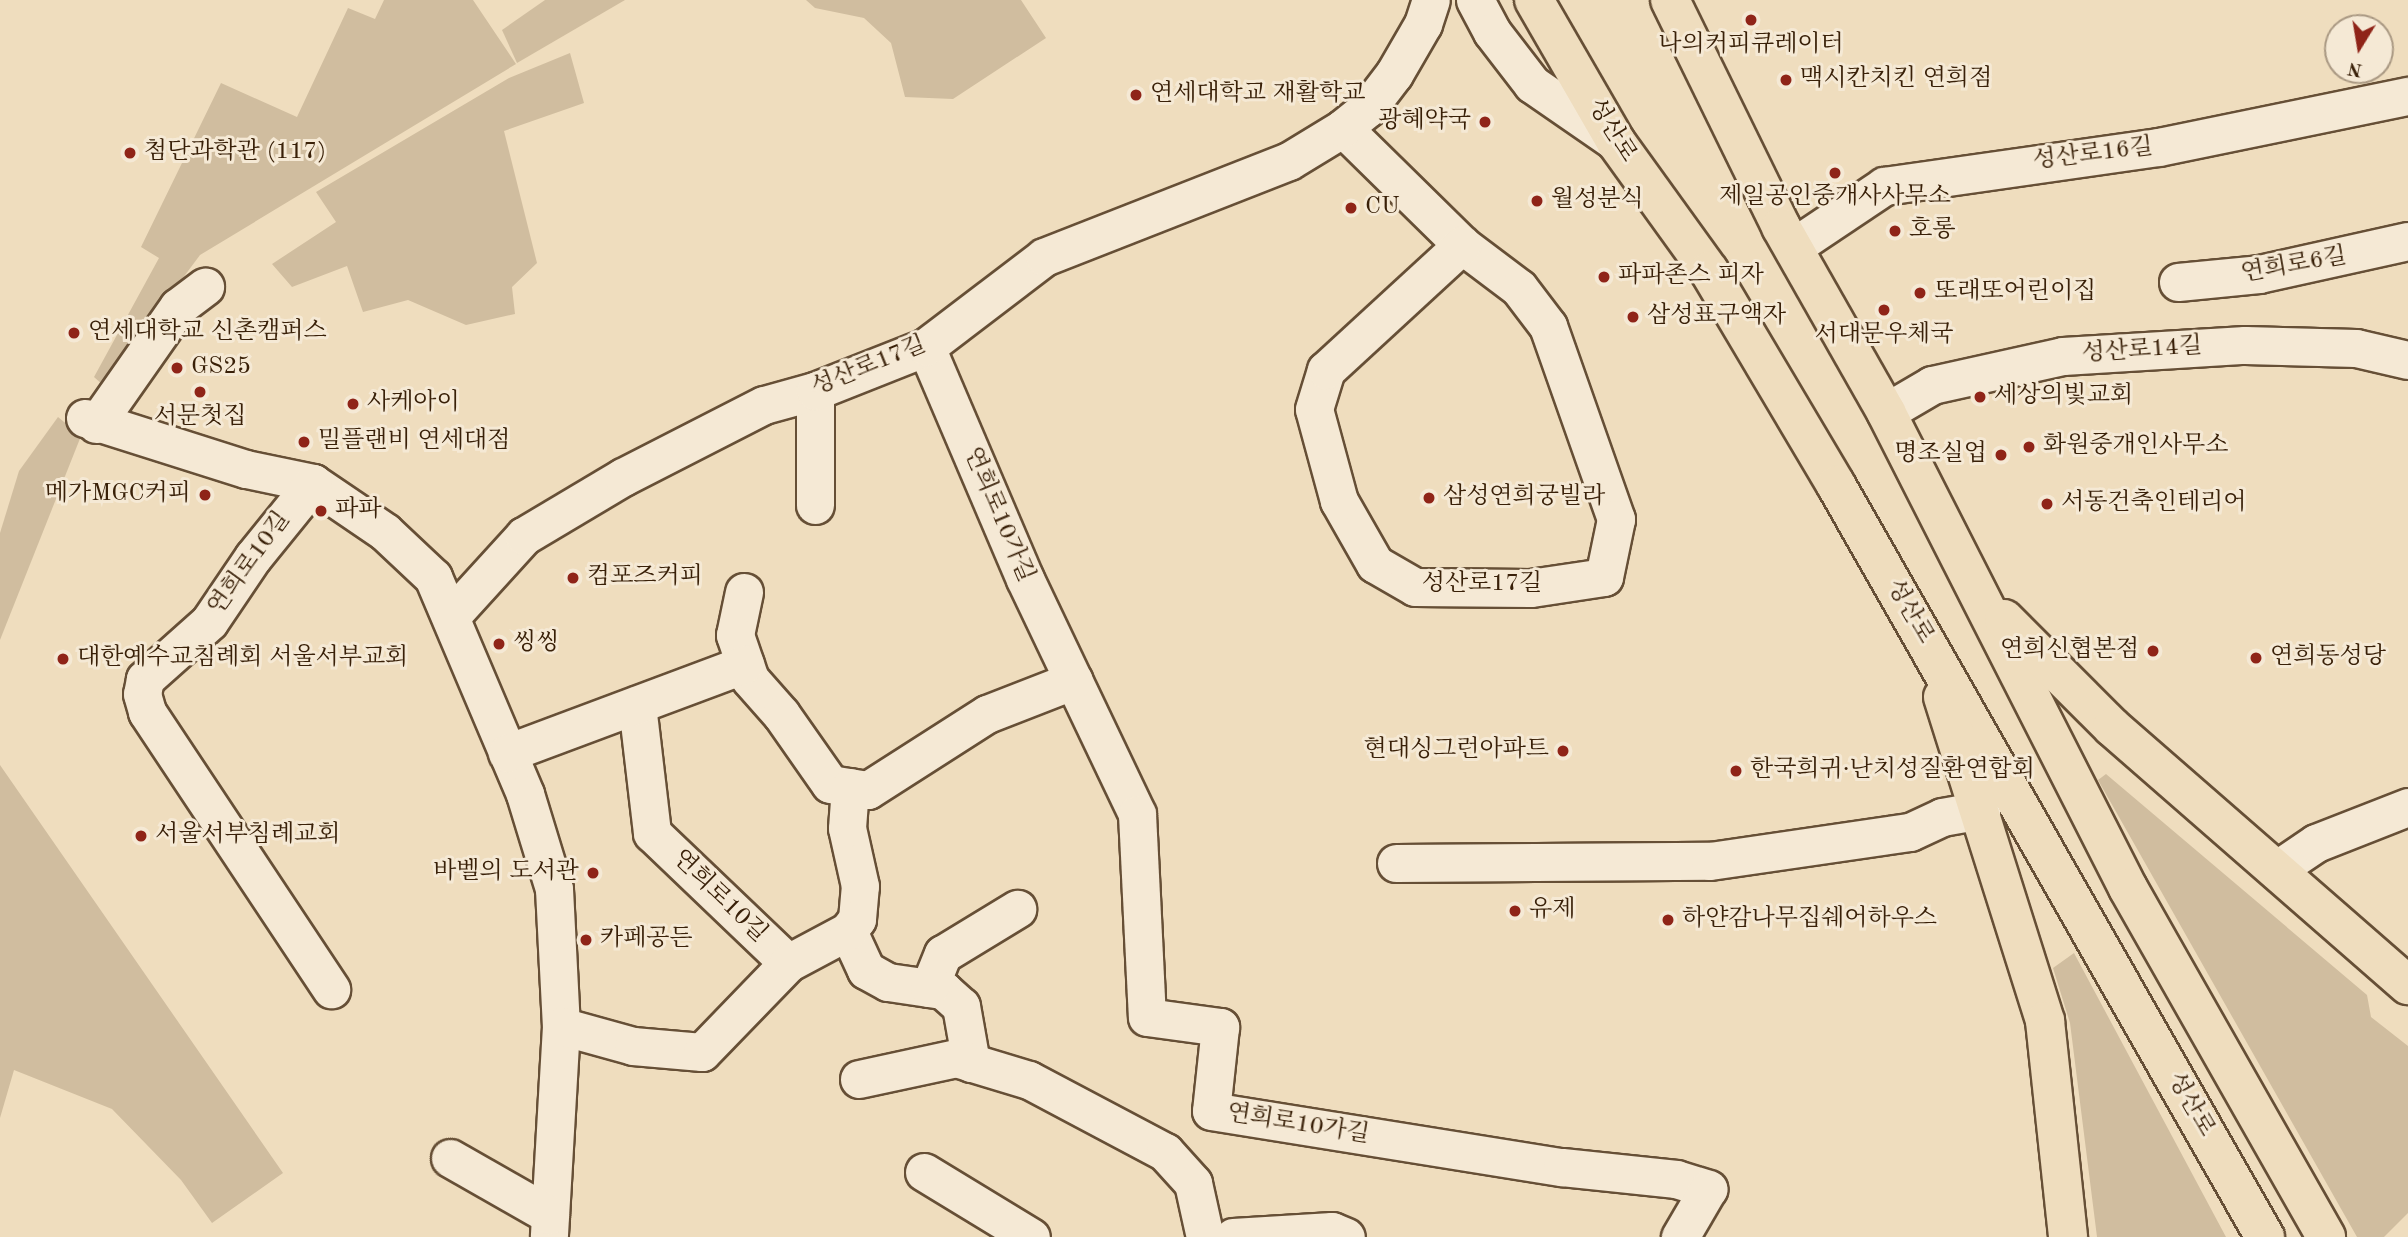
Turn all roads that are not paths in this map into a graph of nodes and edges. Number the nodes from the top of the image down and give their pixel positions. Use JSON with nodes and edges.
{"nodes":[{"id":1,"x":1431,"y":0,"type":"edge"},
{"id":2,"x":1475,"y":0,"type":"edge"},
{"id":3,"x":1534,"y":0,"type":"edge"},
{"id":4,"x":1670,"y":0,"type":"edge"},
{"id":5,"x":2408,"y":96,"type":"edge"},
{"id":6,"x":1343,"y":128,"type":"junction"},
{"id":7,"x":1616,"y":142,"type":"junction"},
{"id":8,"x":2408,"y":241,"type":"edge"},
{"id":9,"x":1462,"y":245,"type":"junction"},
{"id":10,"x":1793,"y":247,"type":"junction"},
{"id":11,"x":2178,"y":282,"type":"dead end"},
{"id":12,"x":205,"y":287,"type":"dead end"},
{"id":13,"x":926,"y":347,"type":"junction"},
{"id":14,"x":2408,"y":360,"type":"edge"},
{"id":15,"x":815,"y":391,"type":"junction"},
{"id":16,"x":1886,"y":412,"type":"junction"},
{"id":17,"x":313,"y":483,"type":"junction"},
{"id":18,"x":815,"y":505,"type":"dead end"},
{"id":19,"x":1981,"y":595,"type":"junction"},
{"id":20,"x":740,"y":602,"type":"dead end"},
{"id":21,"x":452,"y":615,"type":"junction"},
{"id":22,"x":1931,"y":651,"type":"junction"},
{"id":23,"x":746,"y":664,"type":"junction"},
{"id":24,"x":1074,"y":680,"type":"junction"},
{"id":25,"x":637,"y":705,"type":"junction"},
{"id":26,"x":507,"y":753,"type":"junction"},
{"id":27,"x":850,"y":787,"type":"junction"},
{"id":28,"x":2408,"y":807,"type":"edge"},
{"id":29,"x":1981,"y":810,"type":"junction"},
{"id":30,"x":1396,"y":863,"type":"dead end"},
{"id":31,"x":2276,"y":870,"type":"junction"},
{"id":32,"x":1017,"y":909,"type":"dead end"},
{"id":33,"x":848,"y":932,"type":"junction"},
{"id":34,"x":2347,"y":934,"type":"junction"},
{"id":35,"x":788,"y":962,"type":"junction"},
{"id":36,"x":2408,"y":964,"type":"edge"},
{"id":37,"x":2408,"y":985,"type":"edge"},
{"id":38,"x":929,"y":988,"type":"junction"},
{"id":39,"x":331,"y":989,"type":"dead end"},
{"id":40,"x":561,"y":1026,"type":"junction"},
{"id":41,"x":971,"y":1063,"type":"junction"},
{"id":42,"x":859,"y":1079,"type":"dead end"},
{"id":43,"x":450,"y":1158,"type":"dead end"},
{"id":44,"x":924,"y":1171,"type":"dead end"},
{"id":45,"x":549,"y":1226,"type":"edge"},
{"id":46,"x":1031,"y":1237,"type":"edge"},
{"id":47,"x":1205,"y":1237,"type":"edge"},
{"id":48,"x":1233,"y":1237,"type":"edge"},
{"id":49,"x":1346,"y":1237,"type":"edge"},
{"id":50,"x":1680,"y":1237,"type":"edge"},
{"id":51,"x":2068,"y":1237,"type":"edge"},
{"id":52,"x":2265,"y":1237,"type":"edge"},
{"id":53,"x":2326,"y":1237,"type":"edge"}],
"edges":[{"from":1,"to":6,"type":"street","name":"성산로17길"},
{"from":2,"to":7,"type":"street"},
{"from":3,"to":7,"type":"main road","name":"성산로"},
{"from":4,"to":10,"type":"main road"},
{"from":5,"to":10,"type":"street","name":"성산로16길"},
{"from":6,"to":9,"type":"street","name":"성산로17길"},
{"from":6,"to":13,"type":"street","name":"성산로17길"},
{"from":7,"to":22,"type":"main road","name":"성산로"},
{"from":8,"to":11,"type":"street","name":"연희로6길"},
{"from":9,"to":9,"type":"street","name":"성산로17길"},
{"from":10,"to":16,"type":"main road"},
{"from":12,"to":17,"type":"street","name":"연희로10길"},
{"from":13,"to":15,"type":"street","name":"성산로17길"},
{"from":13,"to":24,"type":"street","name":"연희로10가길"},
{"from":14,"to":16,"type":"street","name":"성산로14길"},
{"from":15,"to":18,"type":"street"},
{"from":15,"to":21,"type":"street","name":"성산로17길"},
{"from":16,"to":19,"type":"main road"},
{"from":17,"to":21,"type":"street","name":"연희로10길"},
{"from":17,"to":39,"type":"street","name":"연희로10길"},
{"from":19,"to":31,"type":"main road"},
{"from":19,"to":53,"type":"main road"},
{"from":20,"to":23,"type":"street"},
{"from":21,"to":26,"type":"street","name":"연희로10길"},
{"from":22,"to":29,"type":"main road"},
{"from":22,"to":52,"type":"main road","name":"성산로"},
{"from":23,"to":25,"type":"street"},
{"from":23,"to":27,"type":"street"},
{"from":24,"to":27,"type":"street"},
{"from":24,"to":50,"type":"street","name":"연희로10가길"},
{"from":25,"to":26,"type":"street"},
{"from":25,"to":35,"type":"street","name":"연희로10길"},
{"from":26,"to":40,"type":"street","name":"연희로10길"},
{"from":27,"to":33,"type":"street"},
{"from":28,"to":31,"type":"street"},
{"from":29,"to":30,"type":"street"},
{"from":29,"to":51,"type":"main road"},
{"from":31,"to":34,"type":"main road"},
{"from":32,"to":38,"type":"street"},
{"from":33,"to":35,"type":"street","name":"연희로10길"},
{"from":33,"to":38,"type":"street"},
{"from":34,"to":36,"type":"main road"},
{"from":34,"to":37,"type":"main road"},
{"from":35,"to":40,"type":"street","name":"연희로10길"},
{"from":38,"to":41,"type":"street"},
{"from":40,"to":45,"type":"street","name":"연희로10길"},
{"from":41,"to":42,"type":"street"},
{"from":41,"to":47,"type":"street"},
{"from":43,"to":45,"type":"street"},
{"from":44,"to":46,"type":"street"},
{"from":48,"to":49,"type":"street"}]}
